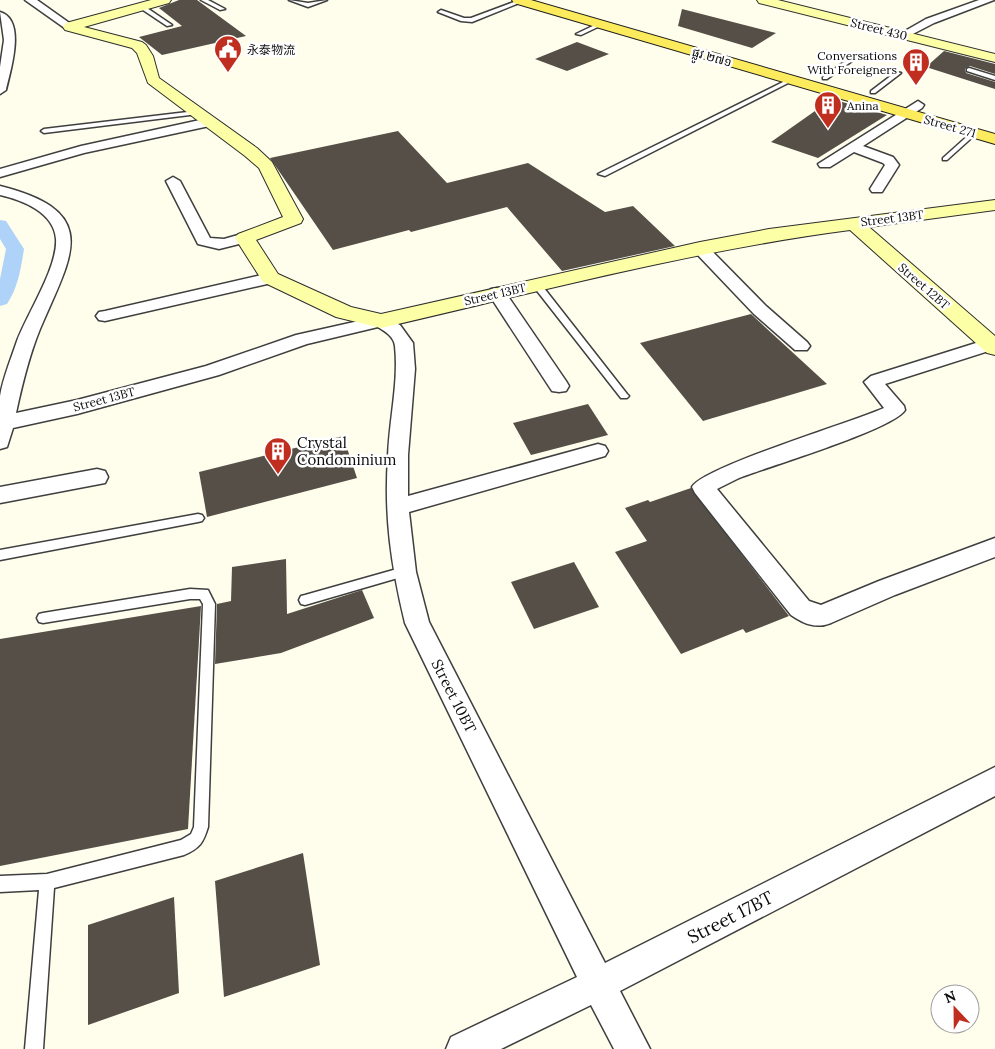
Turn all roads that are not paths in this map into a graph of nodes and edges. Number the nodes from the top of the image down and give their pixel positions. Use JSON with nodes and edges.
{"nodes":[{"id":1,"x":32,"y":0,"type":"edge"},
{"id":2,"x":165,"y":0,"type":"edge"},
{"id":3,"x":204,"y":0,"type":"edge"},
{"id":4,"x":292,"y":0,"type":"edge"},
{"id":5,"x":324,"y":0,"type":"edge"},
{"id":6,"x":520,"y":0,"type":"edge"},
{"id":7,"x":550,"y":0,"type":"edge"},
{"id":8,"x":989,"y":0,"type":"edge"},
{"id":9,"x":773,"y":1,"type":"edge"},
{"id":10,"x":142,"y":7,"type":"junction"},
{"id":11,"x":222,"y":9,"type":"dead end"},
{"id":12,"x":441,"y":12,"type":"dead end"},
{"id":13,"x":0,"y":15,"type":"edge"},
{"id":14,"x":601,"y":24,"type":"junction"},
{"id":15,"x":169,"y":25,"type":"dead end"},
{"id":16,"x":70,"y":26,"type":"junction"},
{"id":17,"x":579,"y":34,"type":"dead end"},
{"id":18,"x":904,"y":36,"type":"junction"},
{"id":19,"x":995,"y":58,"type":"edge"},
{"id":20,"x":849,"y":61,"type":"dead end"},
{"id":21,"x":969,"y":70,"type":"dead end"},
{"id":22,"x":898,"y":73,"type":"dead end"},
{"id":23,"x":825,"y":78,"type":"junction"},
{"id":24,"x":995,"y":78,"type":"edge"},
{"id":25,"x":791,"y":80,"type":"junction"},
{"id":26,"x":0,"y":90,"type":"edge"},
{"id":27,"x":873,"y":92,"type":"junction"},
{"id":28,"x":912,"y":109,"type":"junction"},
{"id":29,"x":203,"y":117,"type":"junction"},
{"id":30,"x":995,"y":127,"type":"edge"},
{"id":31,"x":44,"y":131,"type":"dead end"},
{"id":32,"x":974,"y":133,"type":"junction"},
{"id":33,"x":995,"y":139,"type":"edge"},
{"id":34,"x":853,"y":147,"type":"junction"},
{"id":35,"x":945,"y":159,"type":"dead end"},
{"id":36,"x":825,"y":164,"type":"dead end"},
{"id":37,"x":0,"y":173,"type":"edge"},
{"id":38,"x":602,"y":174,"type":"dead end"},
{"id":39,"x":173,"y":181,"type":"dead end"},
{"id":40,"x":877,"y":189,"type":"dead end"},
{"id":41,"x":0,"y":190,"type":"edge"},
{"id":42,"x":995,"y":205,"type":"edge"},
{"id":43,"x":853,"y":223,"type":"junction"},
{"id":44,"x":245,"y":238,"type":"junction"},
{"id":45,"x":700,"y":248,"type":"junction"},
{"id":46,"x":270,"y":278,"type":"junction"},
{"id":47,"x":537,"y":285,"type":"junction"},
{"id":48,"x":497,"y":293,"type":"junction"},
{"id":49,"x":105,"y":316,"type":"dead end"},
{"id":50,"x":381,"y":321,"type":"junction"},
{"id":51,"x":993,"y":345,"type":"edge"},
{"id":52,"x":801,"y":346,"type":"dead end"},
{"id":53,"x":559,"y":386,"type":"dead end"},
{"id":54,"x":624,"y":396,"type":"dead end"},
{"id":55,"x":2,"y":433,"type":"edge"},
{"id":56,"x":598,"y":451,"type":"dead end"},
{"id":57,"x":97,"y":476,"type":"dead end"},
{"id":58,"x":0,"y":495,"type":"edge"},
{"id":59,"x":397,"y":507,"type":"junction"},
{"id":60,"x":198,"y":518,"type":"dead end"},
{"id":61,"x":995,"y":547,"type":"edge"},
{"id":62,"x":0,"y":556,"type":"edge"},
{"id":63,"x":404,"y":572,"type":"junction"},
{"id":64,"x":305,"y":600,"type":"dead end"},
{"id":65,"x":43,"y":618,"type":"dead end"},
{"id":66,"x":995,"y":781,"type":"edge"},
{"id":67,"x":47,"y":882,"type":"junction"},
{"id":68,"x":0,"y":884,"type":"edge"},
{"id":69,"x":598,"y":984,"type":"junction"},
{"id":70,"x":34,"y":1049,"type":"edge"},
{"id":71,"x":463,"y":1049,"type":"edge"},
{"id":72,"x":633,"y":1049,"type":"edge"}],
"edges":[{"from":1,"to":16,"type":"street"},
{"from":2,"to":10,"type":"street"},
{"from":3,"to":11,"type":"lane"},
{"from":4,"to":5,"type":"lane"},
{"from":6,"to":12,"type":"lane"},
{"from":6,"to":14,"type":"main road","name":"ផ្លូវ ២៧១"},
{"from":7,"to":23,"type":"main road","name":"ផ្លូវ ២៧១"},
{"from":8,"to":18,"type":"street"},
{"from":9,"to":18,"type":"street","name":"Street 430"},
{"from":10,"to":15,"type":"lane"},
{"from":10,"to":16,"type":"street"},
{"from":13,"to":26,"type":"street"},
{"from":14,"to":17,"type":"lane"},
{"from":14,"to":25,"type":"main road","name":"ផ្លូវ ២៧១"},
{"from":16,"to":29,"type":"street"},
{"from":18,"to":19,"type":"street","name":"Street 430"},
{"from":20,"to":23,"type":"lane"},
{"from":21,"to":24,"type":"lane"},
{"from":22,"to":27,"type":"lane"},
{"from":23,"to":27,"type":"main road","name":"ផ្លូវ ២៧១"},
{"from":25,"to":28,"type":"main road","name":"ផ្លូវ ២៧១"},
{"from":25,"to":38,"type":"lane"},
{"from":27,"to":28,"type":"main road","name":"ផ្លូវ ២៧១"},
{"from":28,"to":30,"type":"main road","name":"Street 271"},
{"from":28,"to":32,"type":"main road","name":"Street 271"},
{"from":28,"to":34,"type":"street"},
{"from":29,"to":31,"type":"lane"},
{"from":29,"to":37,"type":"street"},
{"from":29,"to":44,"type":"street"},
{"from":32,"to":33,"type":"main road","name":"Street 271"},
{"from":32,"to":35,"type":"lane"},
{"from":34,"to":36,"type":"street"},
{"from":34,"to":40,"type":"street"},
{"from":39,"to":44,"type":"street"},
{"from":41,"to":55,"type":"street"},
{"from":42,"to":43,"type":"street","name":"Street 13BT"},
{"from":43,"to":45,"type":"street","name":"Street 13BT"},
{"from":43,"to":51,"type":"street","name":"Street 12BT"},
{"from":44,"to":46,"type":"street"},
{"from":45,"to":47,"type":"street","name":"Street 13BT"},
{"from":45,"to":52,"type":"street"},
{"from":46,"to":49,"type":"street"},
{"from":46,"to":50,"type":"street"},
{"from":47,"to":48,"type":"street","name":"Street 13BT"},
{"from":47,"to":54,"type":"lane"},
{"from":48,"to":50,"type":"street","name":"Street 13BT"},
{"from":48,"to":53,"type":"street"},
{"from":50,"to":55,"type":"street","name":"Street 13BT"},
{"from":50,"to":59,"type":"street","name":"Street 10BT"},
{"from":51,"to":61,"type":"street"},
{"from":56,"to":59,"type":"street"},
{"from":57,"to":58,"type":"street"},
{"from":59,"to":63,"type":"street","name":"Street 10BT"},
{"from":60,"to":62,"type":"lane"},
{"from":63,"to":64,"type":"lane"},
{"from":63,"to":69,"type":"street","name":"Street 10BT"},
{"from":65,"to":67,"type":"lane"},
{"from":66,"to":69,"type":"street","name":"Street 17BT"},
{"from":67,"to":68,"type":"lane"},
{"from":67,"to":70,"type":"lane"},
{"from":69,"to":71,"type":"street","name":"Street 17BT"},
{"from":69,"to":72,"type":"street","name":"Street 10BT"}]}
